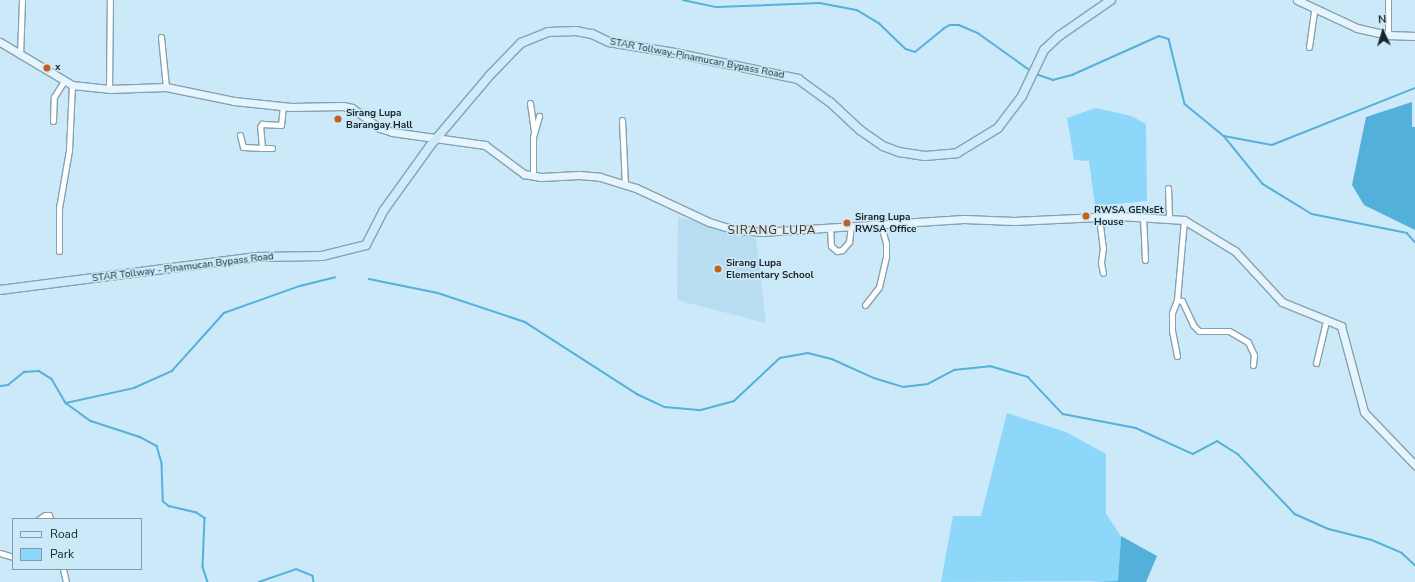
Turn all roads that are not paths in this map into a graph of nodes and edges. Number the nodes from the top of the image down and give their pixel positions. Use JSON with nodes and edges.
{"nodes":[{"id":1,"x":22,"y":0,"type":"edge"},
{"id":2,"x":110,"y":0,"type":"edge"},
{"id":3,"x":1111,"y":0,"type":"edge"},
{"id":4,"x":1297,"y":0,"type":"edge"},
{"id":5,"x":1388,"y":0,"type":"edge"},
{"id":6,"x":1314,"y":10,"type":"junction"},
{"id":7,"x":1388,"y":35,"type":"junction"},
{"id":8,"x":1415,"y":36,"type":"edge"},
{"id":9,"x":161,"y":37,"type":"dead end"},
{"id":10,"x":0,"y":42,"type":"edge"},
{"id":11,"x":1309,"y":47,"type":"dead end"},
{"id":12,"x":20,"y":55,"type":"junction"},
{"id":13,"x":64,"y":81,"type":"junction"},
{"id":14,"x":72,"y":85,"type":"junction"},
{"id":15,"x":166,"y":86,"type":"junction"},
{"id":16,"x":109,"y":89,"type":"junction"},
{"id":17,"x":530,"y":103,"type":"dead end"},
{"id":18,"x":283,"y":106,"type":"junction"},
{"id":19,"x":539,"y":116,"type":"dead end"},
{"id":20,"x":622,"y":120,"type":"dead end"},
{"id":21,"x":53,"y":121,"type":"dead end"},
{"id":22,"x":534,"y":131,"type":"junction"},
{"id":23,"x":240,"y":135,"type":"dead end"},
{"id":24,"x":436,"y":138,"type":"junction"},
{"id":25,"x":262,"y":148,"type":"junction"},
{"id":26,"x":272,"y":148,"type":"dead end"},
{"id":27,"x":533,"y":176,"type":"junction"},
{"id":28,"x":625,"y":185,"type":"junction"},
{"id":29,"x":1168,"y":188,"type":"dead end"},
{"id":30,"x":1143,"y":216,"type":"junction"},
{"id":31,"x":1099,"y":217,"type":"junction"},
{"id":32,"x":1169,"y":218,"type":"junction"},
{"id":33,"x":1184,"y":220,"type":"junction"},
{"id":34,"x":881,"y":225,"type":"junction"},
{"id":35,"x":852,"y":226,"type":"junction"},
{"id":36,"x":830,"y":228,"type":"junction"},
{"id":37,"x":366,"y":245,"type":"joint"},
{"id":38,"x":59,"y":251,"type":"dead end"},
{"id":39,"x":1145,"y":260,"type":"dead end"},
{"id":40,"x":1103,"y":273,"type":"dead end"},
{"id":41,"x":0,"y":290,"type":"edge"},
{"id":42,"x":1177,"y":300,"type":"junction"},
{"id":43,"x":865,"y":305,"type":"dead end"},
{"id":44,"x":1326,"y":321,"type":"junction"},
{"id":45,"x":1177,"y":356,"type":"dead end"},
{"id":46,"x":1316,"y":363,"type":"dead end"},
{"id":47,"x":1254,"y":364,"type":"dead end"},
{"id":48,"x":1415,"y":464,"type":"edge"},
{"id":49,"x":40,"y":518,"type":"edge"},
{"id":50,"x":50,"y":518,"type":"edge"},
{"id":51,"x":0,"y":553,"type":"edge"},
{"id":52,"x":12,"y":557,"type":"edge"},
{"id":53,"x":63,"y":570,"type":"edge"},
{"id":54,"x":66,"y":582,"type":"edge"}],
"edges":[{"from":1,"to":12,"type":"street"},
{"from":2,"to":16,"type":"street"},
{"from":3,"to":24,"type":"main road","name":"STAR Tollway-Pinamucan Bypass Road"},
{"from":4,"to":6,"type":"street"},
{"from":5,"to":7,"type":"street"},
{"from":6,"to":7,"type":"street"},
{"from":6,"to":11,"type":"street"},
{"from":7,"to":8,"type":"street"},
{"from":9,"to":15,"type":"street"},
{"from":10,"to":12,"type":"street"},
{"from":12,"to":13,"type":"street"},
{"from":13,"to":14,"type":"street"},
{"from":13,"to":21,"type":"street"},
{"from":14,"to":16,"type":"street"},
{"from":14,"to":38,"type":"street"},
{"from":15,"to":16,"type":"street"},
{"from":15,"to":18,"type":"street"},
{"from":17,"to":22,"type":"street"},
{"from":18,"to":24,"type":"street"},
{"from":18,"to":25,"type":"street"},
{"from":19,"to":22,"type":"street"},
{"from":20,"to":28,"type":"street"},
{"from":22,"to":27,"type":"street"},
{"from":23,"to":25,"type":"street"},
{"from":24,"to":27,"type":"street"},
{"from":24,"to":37,"type":"main road","name":"STAR Tollway-Pinamucan Bypass Road"},
{"from":25,"to":26,"type":"street"},
{"from":27,"to":28,"type":"street"},
{"from":28,"to":36,"type":"street"},
{"from":29,"to":32,"type":"street"},
{"from":30,"to":31,"type":"street"},
{"from":30,"to":32,"type":"street"},
{"from":30,"to":39,"type":"street"},
{"from":31,"to":34,"type":"street"},
{"from":31,"to":40,"type":"street"},
{"from":32,"to":33,"type":"street"},
{"from":33,"to":42,"type":"street"},
{"from":33,"to":44,"type":"street"},
{"from":34,"to":35,"type":"street"},
{"from":34,"to":43,"type":"street"},
{"from":35,"to":36,"type":"street"},
{"from":35,"to":36,"type":"street"},
{"from":37,"to":41,"type":"main road","name":"STAR Tollway - Pinamucan Bypass Road"},
{"from":42,"to":45,"type":"street"},
{"from":42,"to":47,"type":"street"},
{"from":44,"to":46,"type":"street"},
{"from":44,"to":48,"type":"street"},
{"from":49,"to":50,"type":"street"},
{"from":51,"to":52,"type":"street"},
{"from":53,"to":54,"type":"street"}]}
